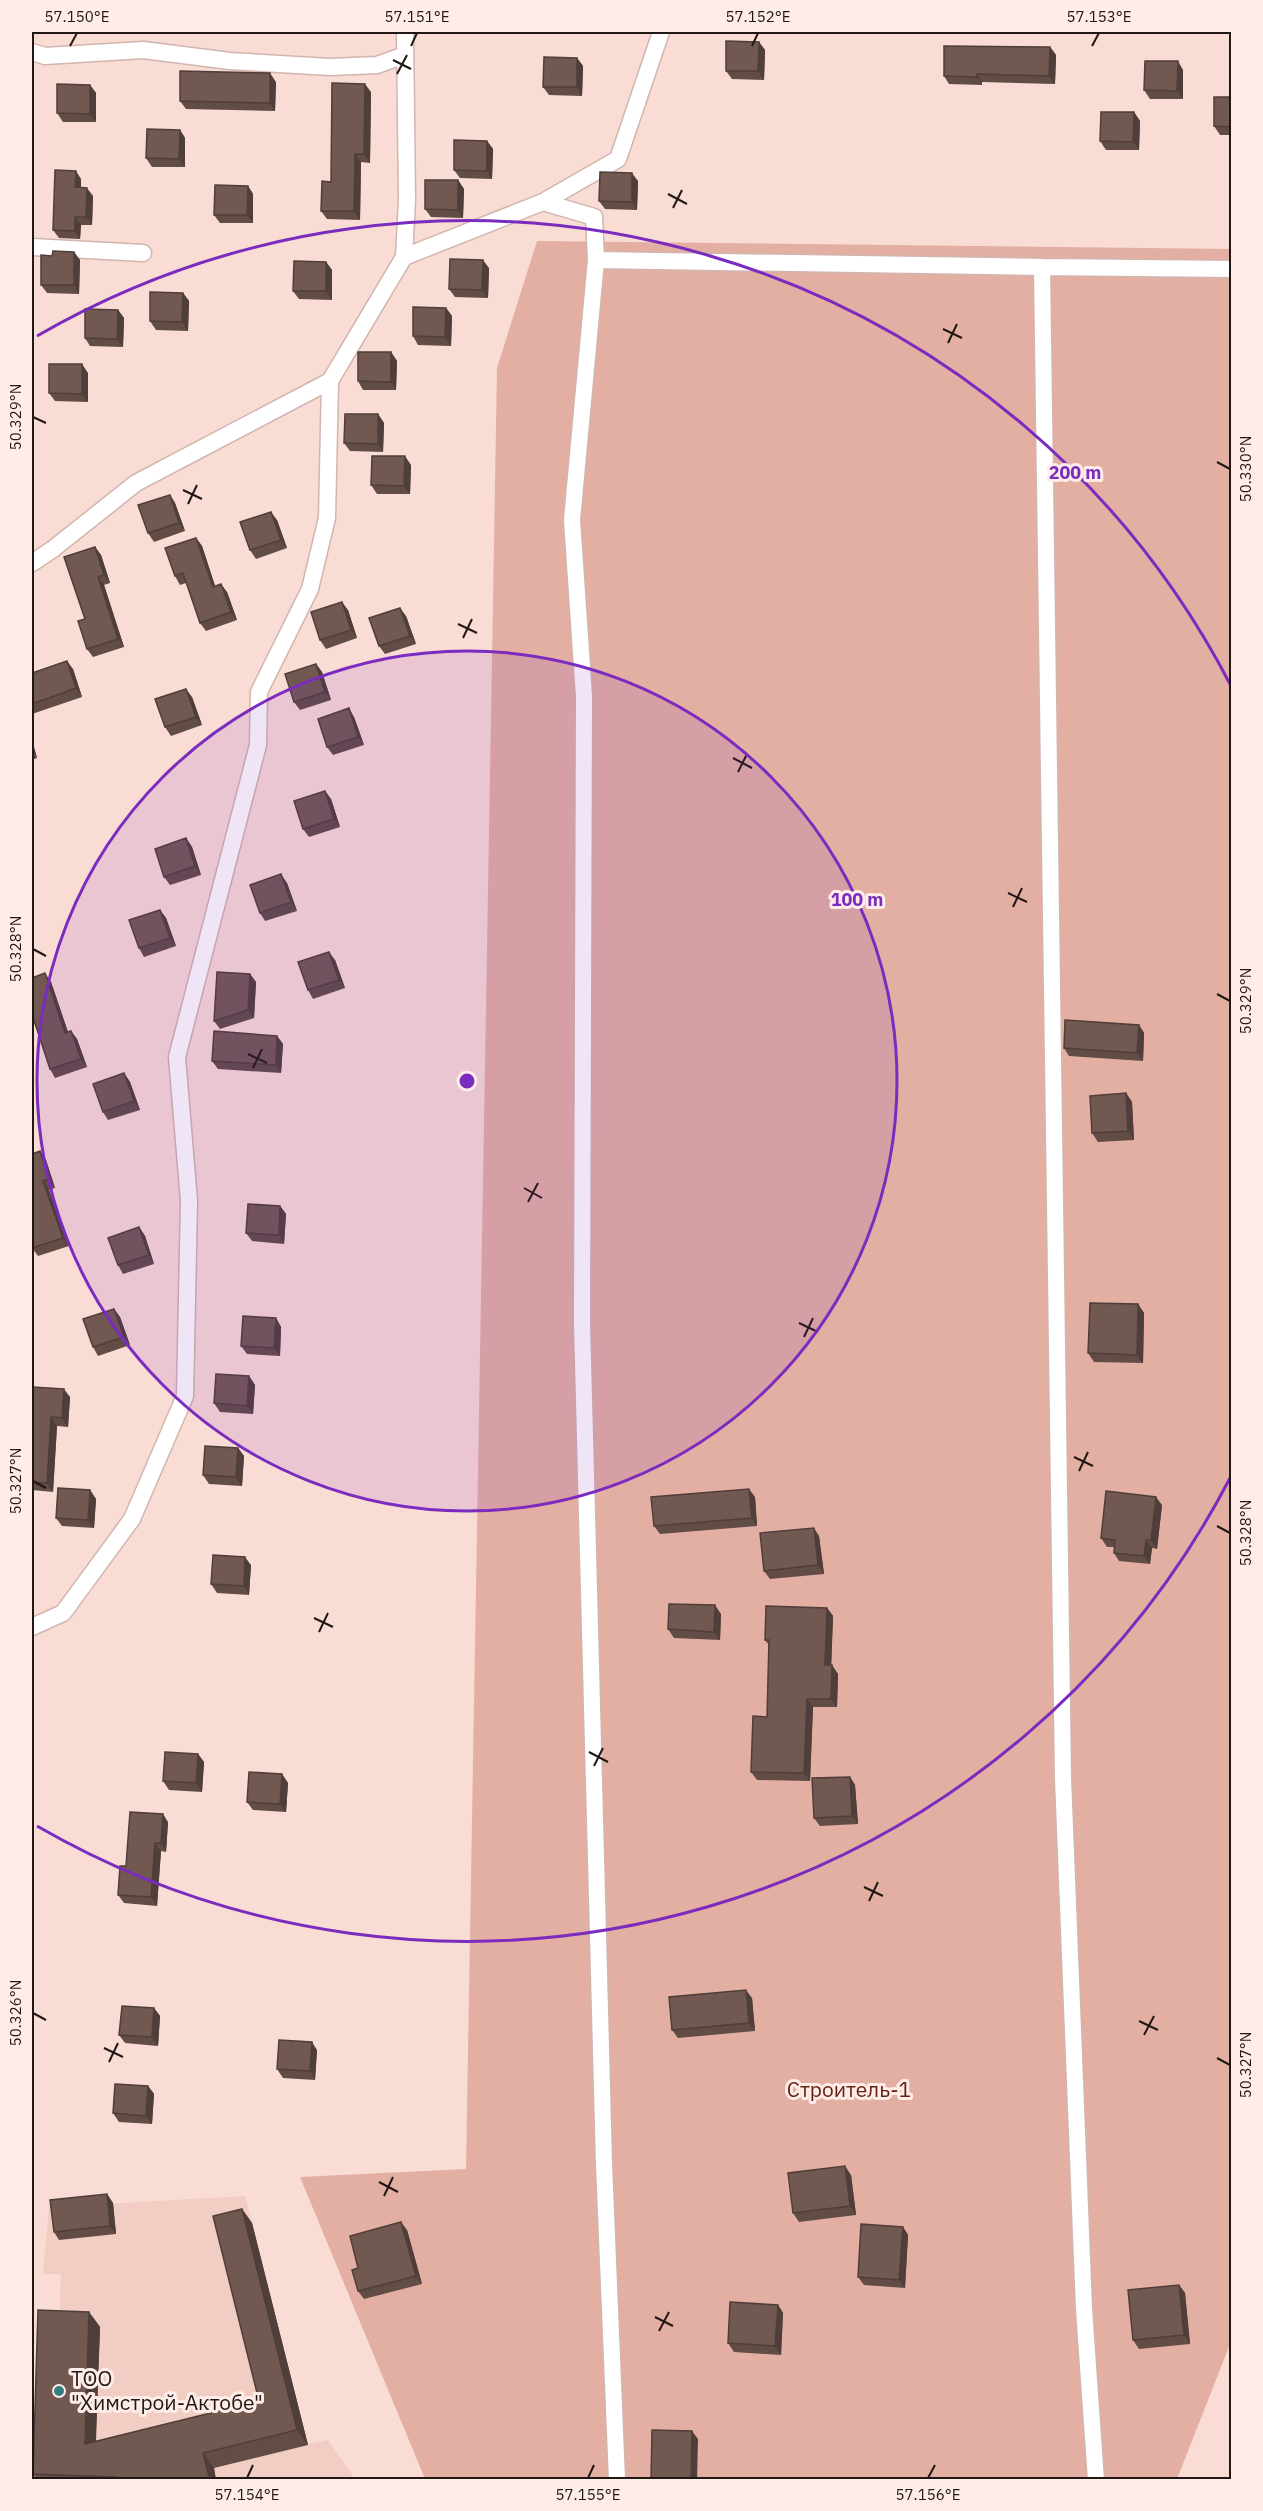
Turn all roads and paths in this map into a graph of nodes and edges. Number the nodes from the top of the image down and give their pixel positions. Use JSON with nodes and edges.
{"nodes":[{"id":1,"x":405,"y":32,"type":"edge"},
{"id":2,"x":661,"y":32,"type":"edge"},
{"id":3,"x":32,"y":52,"type":"edge"},
{"id":4,"x":405,"y":55,"type":"junction"},
{"id":5,"x":543,"y":202,"type":"junction"},
{"id":6,"x":32,"y":247,"type":"edge"},
{"id":7,"x":143,"y":253,"type":"dead end"},
{"id":8,"x":404,"y":257,"type":"junction"},
{"id":9,"x":596,"y":261,"type":"junction"},
{"id":10,"x":1042,"y":267,"type":"junction"},
{"id":11,"x":1232,"y":269,"type":"edge"},
{"id":12,"x":330,"y":381,"type":"junction"},
{"id":13,"x":32,"y":563,"type":"edge"},
{"id":14,"x":32,"y":1627,"type":"edge"},
{"id":15,"x":617,"y":2480,"type":"edge"},
{"id":16,"x":1096,"y":2480,"type":"edge"}],
"edges":[{"from":1,"to":4,"type":"lane"},
{"from":2,"to":5,"type":"lane"},
{"from":3,"to":4,"type":"lane"},
{"from":4,"to":8,"type":"lane"},
{"from":5,"to":8,"type":"lane"},
{"from":5,"to":9,"type":"lane"},
{"from":6,"to":7,"type":"lane"},
{"from":8,"to":12,"type":"lane"},
{"from":9,"to":10,"type":"lane"},
{"from":9,"to":15,"type":"lane"},
{"from":10,"to":11,"type":"lane"},
{"from":10,"to":16,"type":"lane"},
{"from":12,"to":13,"type":"lane"},
{"from":12,"to":14,"type":"lane"}]}
